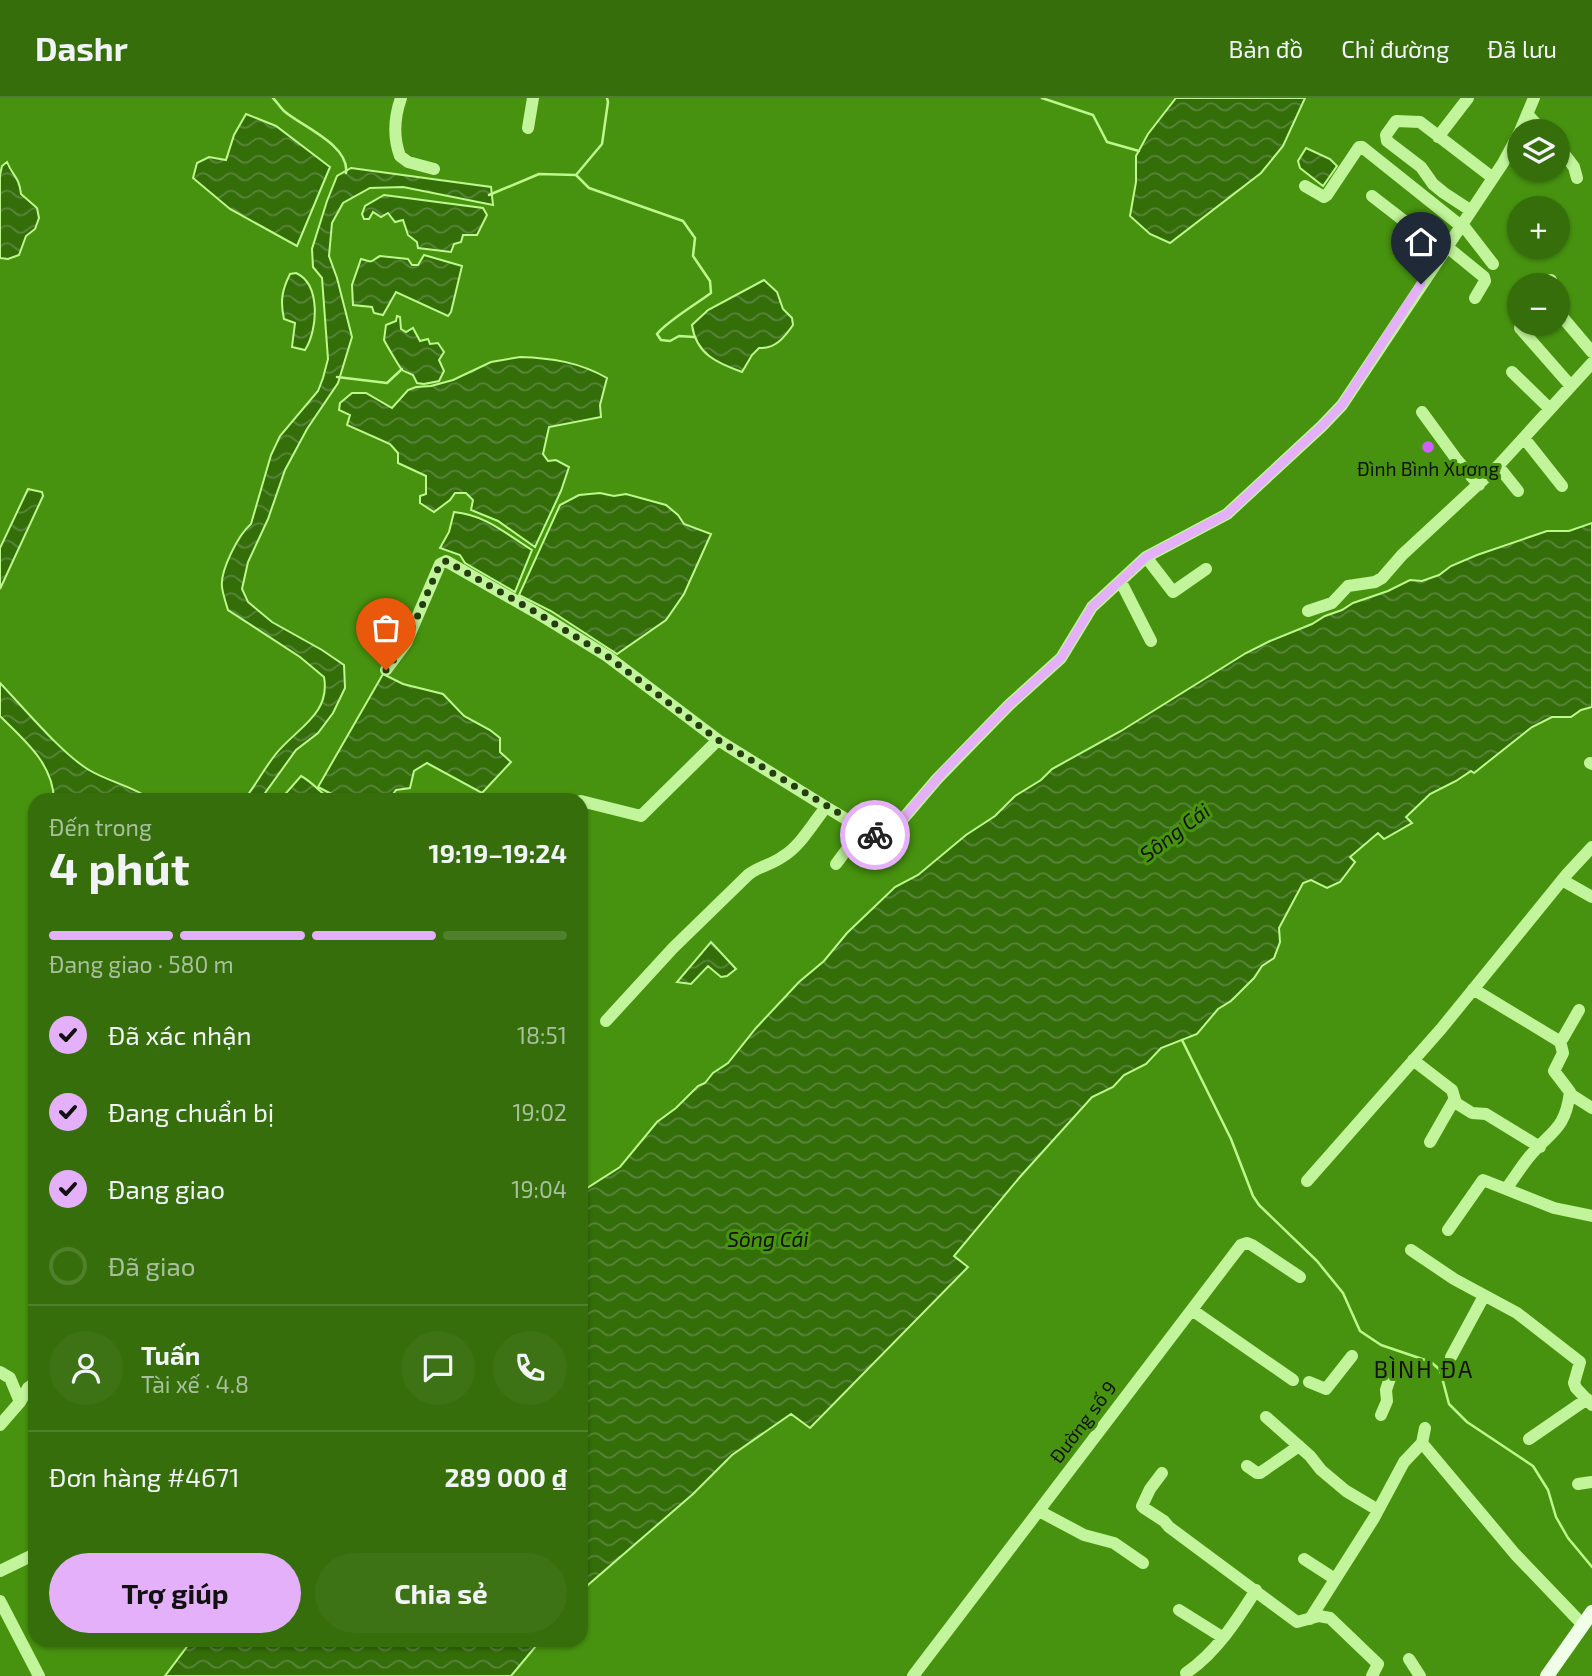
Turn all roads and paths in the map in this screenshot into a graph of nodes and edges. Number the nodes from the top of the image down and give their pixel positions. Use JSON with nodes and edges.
{"nodes":[{"id":1,"x":401,"y":98,"type":"edge"},
{"id":2,"x":533,"y":98,"type":"edge"},
{"id":3,"x":1468,"y":98,"type":"edge"},
{"id":4,"x":1534,"y":98,"type":"edge"},
{"id":5,"x":1527,"y":114,"type":"junction"},
{"id":6,"x":1525,"y":119,"type":"edge"},
{"id":7,"x":1532,"y":119,"type":"edge"},
{"id":8,"x":528,"y":128,"type":"dead end"},
{"id":9,"x":1438,"y":137,"type":"junction"},
{"id":10,"x":1507,"y":153,"type":"edge"},
{"id":11,"x":1570,"y":162,"type":"edge"},
{"id":12,"x":434,"y":169,"type":"dead end"},
{"id":13,"x":1493,"y":178,"type":"junction"},
{"id":14,"x":1577,"y":178,"type":"dead end"},
{"id":15,"x":1304,"y":186,"type":"dead end"},
{"id":16,"x":1372,"y":196,"type":"dead end"},
{"id":17,"x":1470,"y":210,"type":"junction"},
{"id":18,"x":1462,"y":225,"type":"junction"},
{"id":19,"x":1445,"y":248,"type":"junction"},
{"id":20,"x":1493,"y":264,"type":"dead end"},
{"id":21,"x":1475,"y":298,"type":"dead end"},
{"id":22,"x":1570,"y":326,"type":"edge"},
{"id":23,"x":1527,"y":336,"type":"edge"},
{"id":24,"x":1592,"y":352,"type":"edge"},
{"id":25,"x":1592,"y":363,"type":"edge"},
{"id":26,"x":1512,"y":372,"type":"dead end"},
{"id":27,"x":1570,"y":385,"type":"junction"},
{"id":28,"x":1550,"y":408,"type":"junction"},
{"id":29,"x":1422,"y":412,"type":"dead end"},
{"id":30,"x":1524,"y":438,"type":"junction"},
{"id":31,"x":1498,"y":466,"type":"junction"},
{"id":32,"x":1479,"y":485,"type":"junction"},
{"id":33,"x":1562,"y":486,"type":"dead end"},
{"id":34,"x":1518,"y":491,"type":"dead end"},
{"id":35,"x":1146,"y":557,"type":"junction"},
{"id":36,"x":1206,"y":569,"type":"dead end"},
{"id":37,"x":1121,"y":582,"type":"junction"},
{"id":38,"x":1308,"y":611,"type":"dead end"},
{"id":39,"x":1152,"y":641,"type":"dead end"},
{"id":40,"x":386,"y":670,"type":"dead end"},
{"id":41,"x":718,"y":740,"type":"junction"},
{"id":42,"x":588,"y":803,"type":"edge"},
{"id":43,"x":826,"y":807,"type":"junction"},
{"id":44,"x":862,"y":829,"type":"junction"},
{"id":45,"x":1592,"y":847,"type":"edge"},
{"id":46,"x":835,"y":864,"type":"dead end"},
{"id":47,"x":1562,"y":880,"type":"junction"},
{"id":48,"x":1592,"y":897,"type":"edge"},
{"id":49,"x":1472,"y":989,"type":"junction"},
{"id":50,"x":1579,"y":1010,"type":"dead end"},
{"id":51,"x":606,"y":1021,"type":"dead end"},
{"id":52,"x":1560,"y":1041,"type":"junction"},
{"id":53,"x":1413,"y":1060,"type":"junction"},
{"id":54,"x":1570,"y":1094,"type":"junction"},
{"id":55,"x":1454,"y":1100,"type":"junction"},
{"id":56,"x":1592,"y":1108,"type":"edge"},
{"id":57,"x":1430,"y":1142,"type":"dead end"},
{"id":58,"x":1539,"y":1147,"type":"junction"},
{"id":59,"x":1307,"y":1181,"type":"dead end"},
{"id":60,"x":1506,"y":1189,"type":"junction"},
{"id":61,"x":1592,"y":1216,"type":"edge"},
{"id":62,"x":1448,"y":1230,"type":"dead end"},
{"id":63,"x":1411,"y":1250,"type":"dead end"},
{"id":64,"x":1300,"y":1277,"type":"dead end"},
{"id":65,"x":1484,"y":1296,"type":"junction"},
{"id":66,"x":1192,"y":1310,"type":"junction"},
{"id":67,"x":1352,"y":1356,"type":"dead end"},
{"id":68,"x":1451,"y":1357,"type":"dead end"},
{"id":69,"x":0,"y":1372,"type":"edge"},
{"id":70,"x":1391,"y":1375,"type":"dead end"},
{"id":71,"x":1293,"y":1380,"type":"dead end"},
{"id":72,"x":1309,"y":1382,"type":"dead end"},
{"id":73,"x":28,"y":1388,"type":"edge"},
{"id":74,"x":20,"y":1402,"type":"junction"},
{"id":75,"x":1589,"y":1402,"type":"edge"},
{"id":76,"x":1381,"y":1415,"type":"dead end"},
{"id":77,"x":1266,"y":1417,"type":"dead end"},
{"id":78,"x":0,"y":1425,"type":"edge"},
{"id":79,"x":1425,"y":1428,"type":"dead end"},
{"id":80,"x":1529,"y":1439,"type":"dead end"},
{"id":81,"x":1422,"y":1443,"type":"junction"},
{"id":82,"x":1299,"y":1446,"type":"junction"},
{"id":83,"x":1247,"y":1466,"type":"dead end"},
{"id":84,"x":1162,"y":1473,"type":"dead end"},
{"id":85,"x":1592,"y":1482,"type":"edge"},
{"id":86,"x":1578,"y":1484,"type":"dead end"},
{"id":87,"x":1378,"y":1510,"type":"junction"},
{"id":88,"x":1039,"y":1511,"type":"junction"},
{"id":89,"x":28,"y":1558,"type":"edge"},
{"id":90,"x":1304,"y":1559,"type":"dead end"},
{"id":91,"x":1143,"y":1563,"type":"dead end"},
{"id":92,"x":0,"y":1572,"type":"edge"},
{"id":93,"x":1335,"y":1579,"type":"junction"},
{"id":94,"x":1256,"y":1590,"type":"junction"},
{"id":95,"x":0,"y":1601,"type":"edge"},
{"id":96,"x":1179,"y":1610,"type":"dead end"},
{"id":97,"x":1592,"y":1612,"type":"edge"},
{"id":98,"x":1310,"y":1619,"type":"junction"},
{"id":99,"x":1583,"y":1625,"type":"junction"},
{"id":100,"x":1222,"y":1637,"type":"junction"},
{"id":101,"x":1409,"y":1659,"type":"dead end"},
{"id":102,"x":1185,"y":1673,"type":"dead end"},
{"id":103,"x":39,"y":1676,"type":"edge"},
{"id":104,"x":913,"y":1676,"type":"edge"},
{"id":105,"x":1372,"y":1676,"type":"edge"},
{"id":106,"x":1420,"y":1676,"type":"edge"},
{"id":107,"x":1547,"y":1676,"type":"edge"}],
"edges":[{"from":1,"to":12,"type":"street"},
{"from":2,"to":8,"type":"street"},
{"from":3,"to":9,"type":"street"},
{"from":4,"to":5,"type":"street"},
{"from":5,"to":6,"type":"street"},
{"from":5,"to":7,"type":"street"},
{"from":9,"to":13,"type":"street"},
{"from":9,"to":17,"type":"street"},
{"from":10,"to":13,"type":"street"},
{"from":11,"to":14,"type":"street"},
{"from":13,"to":17,"type":"street"},
{"from":15,"to":18,"type":"street"},
{"from":16,"to":19,"type":"street"},
{"from":17,"to":18,"type":"street"},
{"from":18,"to":19,"type":"street"},
{"from":18,"to":20,"type":"street"},
{"from":19,"to":21,"type":"street"},
{"from":19,"to":35,"type":"street"},
{"from":22,"to":24,"type":"street"},
{"from":23,"to":27,"type":"street"},
{"from":25,"to":27,"type":"street"},
{"from":26,"to":28,"type":"street"},
{"from":27,"to":28,"type":"street"},
{"from":28,"to":30,"type":"street"},
{"from":29,"to":32,"type":"street"},
{"from":30,"to":31,"type":"street"},
{"from":30,"to":33,"type":"street"},
{"from":31,"to":32,"type":"street"},
{"from":31,"to":34,"type":"street"},
{"from":32,"to":38,"type":"street"},
{"from":35,"to":36,"type":"street"},
{"from":35,"to":37,"type":"street"},
{"from":37,"to":39,"type":"street"},
{"from":37,"to":44,"type":"street"},
{"from":40,"to":41,"type":"street"},
{"from":41,"to":42,"type":"street"},
{"from":41,"to":43,"type":"street"},
{"from":43,"to":44,"type":"street"},
{"from":43,"to":51,"type":"street"},
{"from":44,"to":46,"type":"street"},
{"from":45,"to":47,"type":"street"},
{"from":47,"to":48,"type":"street"},
{"from":47,"to":49,"type":"street"},
{"from":49,"to":52,"type":"street"},
{"from":49,"to":53,"type":"street"},
{"from":50,"to":52,"type":"street"},
{"from":52,"to":54,"type":"street"},
{"from":53,"to":55,"type":"street"},
{"from":53,"to":59,"type":"street"},
{"from":54,"to":56,"type":"street"},
{"from":54,"to":58,"type":"street"},
{"from":55,"to":57,"type":"street"},
{"from":55,"to":58,"type":"street"},
{"from":58,"to":60,"type":"street"},
{"from":60,"to":61,"type":"street"},
{"from":60,"to":62,"type":"street"},
{"from":63,"to":65,"type":"street"},
{"from":64,"to":66,"type":"street","name":"Đường số 9"},
{"from":65,"to":68,"type":"street"},
{"from":65,"to":75,"type":"street"},
{"from":66,"to":71,"type":"street"},
{"from":66,"to":88,"type":"street","name":"Đường số 9"},
{"from":67,"to":72,"type":"street"},
{"from":69,"to":74,"type":"street"},
{"from":70,"to":76,"type":"street"},
{"from":73,"to":74,"type":"street"},
{"from":74,"to":78,"type":"street"},
{"from":75,"to":80,"type":"street"},
{"from":77,"to":82,"type":"street"},
{"from":79,"to":81,"type":"street"},
{"from":81,"to":87,"type":"street"},
{"from":81,"to":99,"type":"street"},
{"from":82,"to":83,"type":"street"},
{"from":82,"to":87,"type":"street"},
{"from":84,"to":94,"type":"street"},
{"from":85,"to":86,"type":"street"},
{"from":87,"to":93,"type":"street"},
{"from":88,"to":91,"type":"street"},
{"from":88,"to":104,"type":"street","name":"Đường số 9"},
{"from":89,"to":92,"type":"street"},
{"from":90,"to":93,"type":"street"},
{"from":93,"to":98,"type":"street"},
{"from":94,"to":98,"type":"street"},
{"from":94,"to":100,"type":"street"},
{"from":95,"to":103,"type":"street"},
{"from":96,"to":100,"type":"street"},
{"from":97,"to":99,"type":"main road"},
{"from":98,"to":105,"type":"street"},
{"from":99,"to":107,"type":"main road"},
{"from":100,"to":102,"type":"street"},
{"from":101,"to":106,"type":"street"}]}
